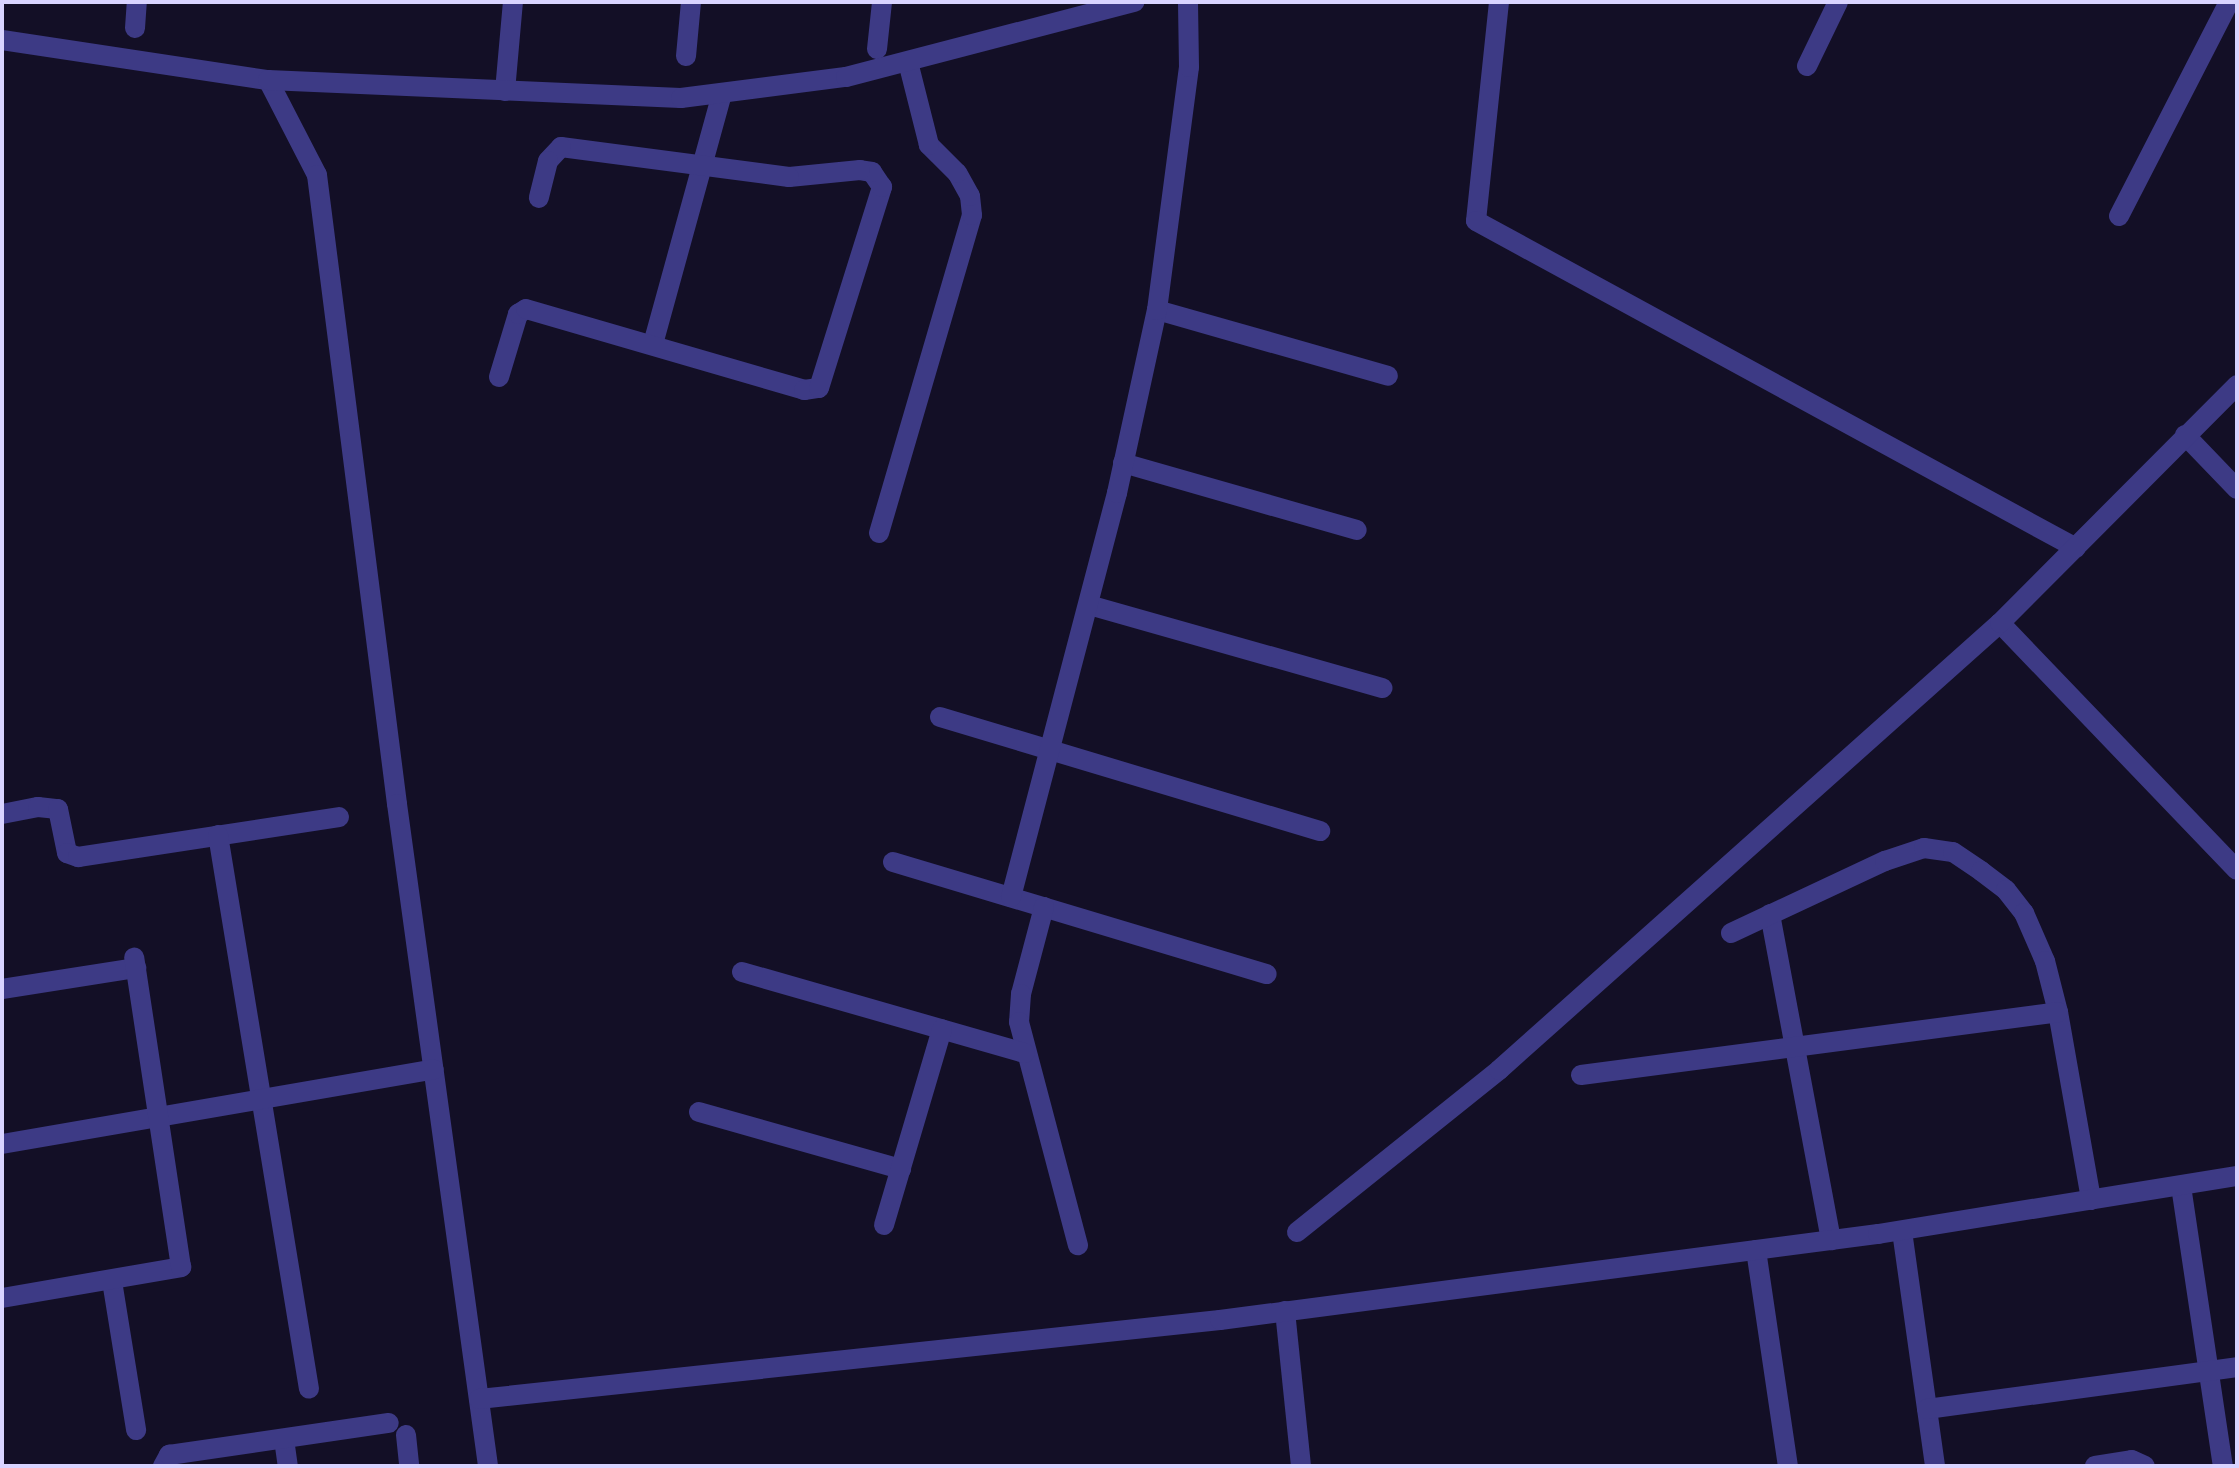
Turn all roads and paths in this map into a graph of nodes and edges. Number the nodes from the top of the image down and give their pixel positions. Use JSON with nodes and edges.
{"nodes":[{"id":1,"x":137,"y":2,"type":"edge"},
{"id":2,"x":513,"y":2,"type":"edge"},
{"id":3,"x":691,"y":2,"type":"edge"},
{"id":4,"x":882,"y":2,"type":"edge"},
{"id":5,"x":1134,"y":2,"type":"edge"},
{"id":6,"x":1188,"y":2,"type":"edge"},
{"id":7,"x":1499,"y":2,"type":"edge"},
{"id":8,"x":1838,"y":2,"type":"edge"},
{"id":9,"x":2229,"y":2,"type":"edge"},
{"id":10,"x":1112,"y":5,"type":"edge"},
{"id":11,"x":135,"y":28,"type":"dead end"},
{"id":12,"x":2,"y":40,"type":"edge"},
{"id":13,"x":877,"y":49,"type":"dead end"},
{"id":14,"x":686,"y":56,"type":"dead end"},
{"id":15,"x":908,"y":62,"type":"junction"},
{"id":16,"x":1807,"y":66,"type":"dead end"},
{"id":17,"x":268,"y":80,"type":"junction"},
{"id":18,"x":505,"y":91,"type":"junction"},
{"id":19,"x":722,"y":93,"type":"junction"},
{"id":20,"x":704,"y":165,"type":"junction"},
{"id":21,"x":539,"y":198,"type":"dead end"},
{"id":22,"x":2119,"y":216,"type":"dead end"},
{"id":23,"x":1157,"y":310,"type":"junction"},
{"id":24,"x":653,"y":344,"type":"junction"},
{"id":25,"x":1388,"y":376,"type":"dead end"},
{"id":26,"x":499,"y":377,"type":"dead end"},
{"id":27,"x":2237,"y":385,"type":"edge"},
{"id":28,"x":2185,"y":435,"type":"junction"},
{"id":29,"x":1123,"y":463,"type":"junction"},
{"id":30,"x":2237,"y":489,"type":"edge"},
{"id":31,"x":1357,"y":530,"type":"dead end"},
{"id":32,"x":879,"y":533,"type":"dead end"},
{"id":33,"x":2076,"y":548,"type":"junction"},
{"id":34,"x":1089,"y":605,"type":"junction"},
{"id":35,"x":2000,"y":623,"type":"junction"},
{"id":36,"x":1382,"y":688,"type":"dead end"},
{"id":37,"x":940,"y":717,"type":"dead end"},
{"id":38,"x":1050,"y":749,"type":"junction"},
{"id":39,"x":2,"y":814,"type":"edge"},
{"id":40,"x":339,"y":817,"type":"dead end"},
{"id":41,"x":1320,"y":831,"type":"dead end"},
{"id":42,"x":218,"y":835,"type":"junction"},
{"id":43,"x":893,"y":862,"type":"dead end"},
{"id":44,"x":2237,"y":870,"type":"edge"},
{"id":45,"x":1011,"y":897,"type":"junction"},
{"id":46,"x":1044,"y":907,"type":"junction"},
{"id":47,"x":1770,"y":914,"type":"junction"},
{"id":48,"x":1731,"y":933,"type":"dead end"},
{"id":49,"x":742,"y":972,"type":"dead end"},
{"id":50,"x":1267,"y":974,"type":"dead end"},
{"id":51,"x":2,"y":989,"type":"edge"},
{"id":52,"x":2058,"y":1012,"type":"junction"},
{"id":53,"x":942,"y":1029,"type":"junction"},
{"id":54,"x":1794,"y":1046,"type":"junction"},
{"id":55,"x":1025,"y":1053,"type":"junction"},
{"id":56,"x":434,"y":1069,"type":"junction"},
{"id":57,"x":1581,"y":1075,"type":"dead end"},
{"id":58,"x":259,"y":1099,"type":"junction"},
{"id":59,"x":699,"y":1112,"type":"dead end"},
{"id":60,"x":159,"y":1116,"type":"junction"},
{"id":61,"x":2,"y":1144,"type":"edge"},
{"id":62,"x":901,"y":1169,"type":"junction"},
{"id":63,"x":2237,"y":1176,"type":"edge"},
{"id":64,"x":2181,"y":1186,"type":"junction"},
{"id":65,"x":2091,"y":1200,"type":"junction"},
{"id":66,"x":884,"y":1225,"type":"dead end"},
{"id":67,"x":1902,"y":1231,"type":"junction"},
{"id":68,"x":1297,"y":1232,"type":"dead end"},
{"id":69,"x":1831,"y":1240,"type":"junction"},
{"id":70,"x":1078,"y":1245,"type":"dead end"},
{"id":71,"x":1756,"y":1250,"type":"junction"},
{"id":72,"x":112,"y":1281,"type":"junction"},
{"id":73,"x":2,"y":1298,"type":"edge"},
{"id":74,"x":1285,"y":1311,"type":"junction"},
{"id":75,"x":2237,"y":1367,"type":"edge"},
{"id":76,"x":2210,"y":1371,"type":"junction"},
{"id":77,"x":309,"y":1389,"type":"dead end"},
{"id":78,"x":479,"y":1399,"type":"junction"},
{"id":79,"x":1927,"y":1409,"type":"junction"},
{"id":80,"x":136,"y":1430,"type":"dead end"},
{"id":81,"x":284,"y":1439,"type":"junction"},
{"id":82,"x":163,"y":1466,"type":"edge"},
{"id":83,"x":288,"y":1466,"type":"edge"},
{"id":84,"x":409,"y":1466,"type":"edge"},
{"id":85,"x":488,"y":1466,"type":"edge"},
{"id":86,"x":1301,"y":1466,"type":"edge"},
{"id":87,"x":1788,"y":1466,"type":"edge"},
{"id":88,"x":1935,"y":1466,"type":"edge"},
{"id":89,"x":2095,"y":1466,"type":"edge"},
{"id":90,"x":2145,"y":1466,"type":"edge"},
{"id":91,"x":2223,"y":1466,"type":"edge"}],
"edges":[{"from":1,"to":11,"type":"street"},
{"from":2,"to":18,"type":"street"},
{"from":3,"to":14,"type":"street"},
{"from":4,"to":13,"type":"street"},
{"from":5,"to":10,"type":"street"},
{"from":6,"to":23,"type":"street"},
{"from":7,"to":33,"type":"street"},
{"from":8,"to":16,"type":"street"},
{"from":9,"to":22,"type":"street"},
{"from":10,"to":15,"type":"street"},
{"from":12,"to":17,"type":"street"},
{"from":15,"to":19,"type":"street"},
{"from":15,"to":32,"type":"street"},
{"from":17,"to":18,"type":"street"},
{"from":17,"to":56,"type":"street"},
{"from":18,"to":19,"type":"street"},
{"from":19,"to":20,"type":"street"},
{"from":20,"to":21,"type":"street"},
{"from":20,"to":24,"type":"street"},
{"from":20,"to":24,"type":"street"},
{"from":23,"to":25,"type":"street"},
{"from":23,"to":29,"type":"street"},
{"from":24,"to":26,"type":"street"},
{"from":27,"to":28,"type":"street"},
{"from":28,"to":30,"type":"street"},
{"from":28,"to":33,"type":"street"},
{"from":29,"to":31,"type":"street"},
{"from":29,"to":34,"type":"street"},
{"from":33,"to":35,"type":"street"},
{"from":34,"to":36,"type":"street"},
{"from":34,"to":38,"type":"street"},
{"from":35,"to":44,"type":"street"},
{"from":35,"to":68,"type":"street"},
{"from":37,"to":38,"type":"street"},
{"from":38,"to":41,"type":"street"},
{"from":38,"to":45,"type":"street"},
{"from":39,"to":42,"type":"street"},
{"from":40,"to":42,"type":"street"},
{"from":42,"to":58,"type":"street"},
{"from":43,"to":45,"type":"street"},
{"from":45,"to":46,"type":"street"},
{"from":46,"to":50,"type":"street"},
{"from":46,"to":55,"type":"street"},
{"from":47,"to":48,"type":"street"},
{"from":47,"to":52,"type":"street"},
{"from":47,"to":54,"type":"street"},
{"from":49,"to":53,"type":"street"},
{"from":51,"to":60,"type":"street"},
{"from":52,"to":54,"type":"street"},
{"from":52,"to":65,"type":"street"},
{"from":53,"to":55,"type":"street"},
{"from":53,"to":62,"type":"street"},
{"from":54,"to":57,"type":"street"},
{"from":54,"to":69,"type":"street"},
{"from":55,"to":70,"type":"street"},
{"from":56,"to":58,"type":"street"},
{"from":56,"to":78,"type":"street"},
{"from":58,"to":60,"type":"street"},
{"from":58,"to":77,"type":"street"},
{"from":59,"to":62,"type":"street"},
{"from":60,"to":61,"type":"street"},
{"from":60,"to":72,"type":"street"},
{"from":62,"to":66,"type":"street"},
{"from":63,"to":64,"type":"street"},
{"from":64,"to":65,"type":"street"},
{"from":64,"to":76,"type":"street"},
{"from":65,"to":67,"type":"street"},
{"from":67,"to":69,"type":"street"},
{"from":67,"to":79,"type":"street"},
{"from":69,"to":71,"type":"street"},
{"from":71,"to":74,"type":"street"},
{"from":71,"to":87,"type":"street"},
{"from":72,"to":73,"type":"street"},
{"from":72,"to":80,"type":"street"},
{"from":74,"to":78,"type":"street"},
{"from":74,"to":86,"type":"street"},
{"from":75,"to":76,"type":"street"},
{"from":76,"to":79,"type":"street"},
{"from":76,"to":91,"type":"street"},
{"from":78,"to":85,"type":"street"},
{"from":79,"to":88,"type":"street"},
{"from":81,"to":82,"type":"street"},
{"from":81,"to":83,"type":"street"},
{"from":81,"to":84,"type":"street"},
{"from":89,"to":90,"type":"street"}]}
